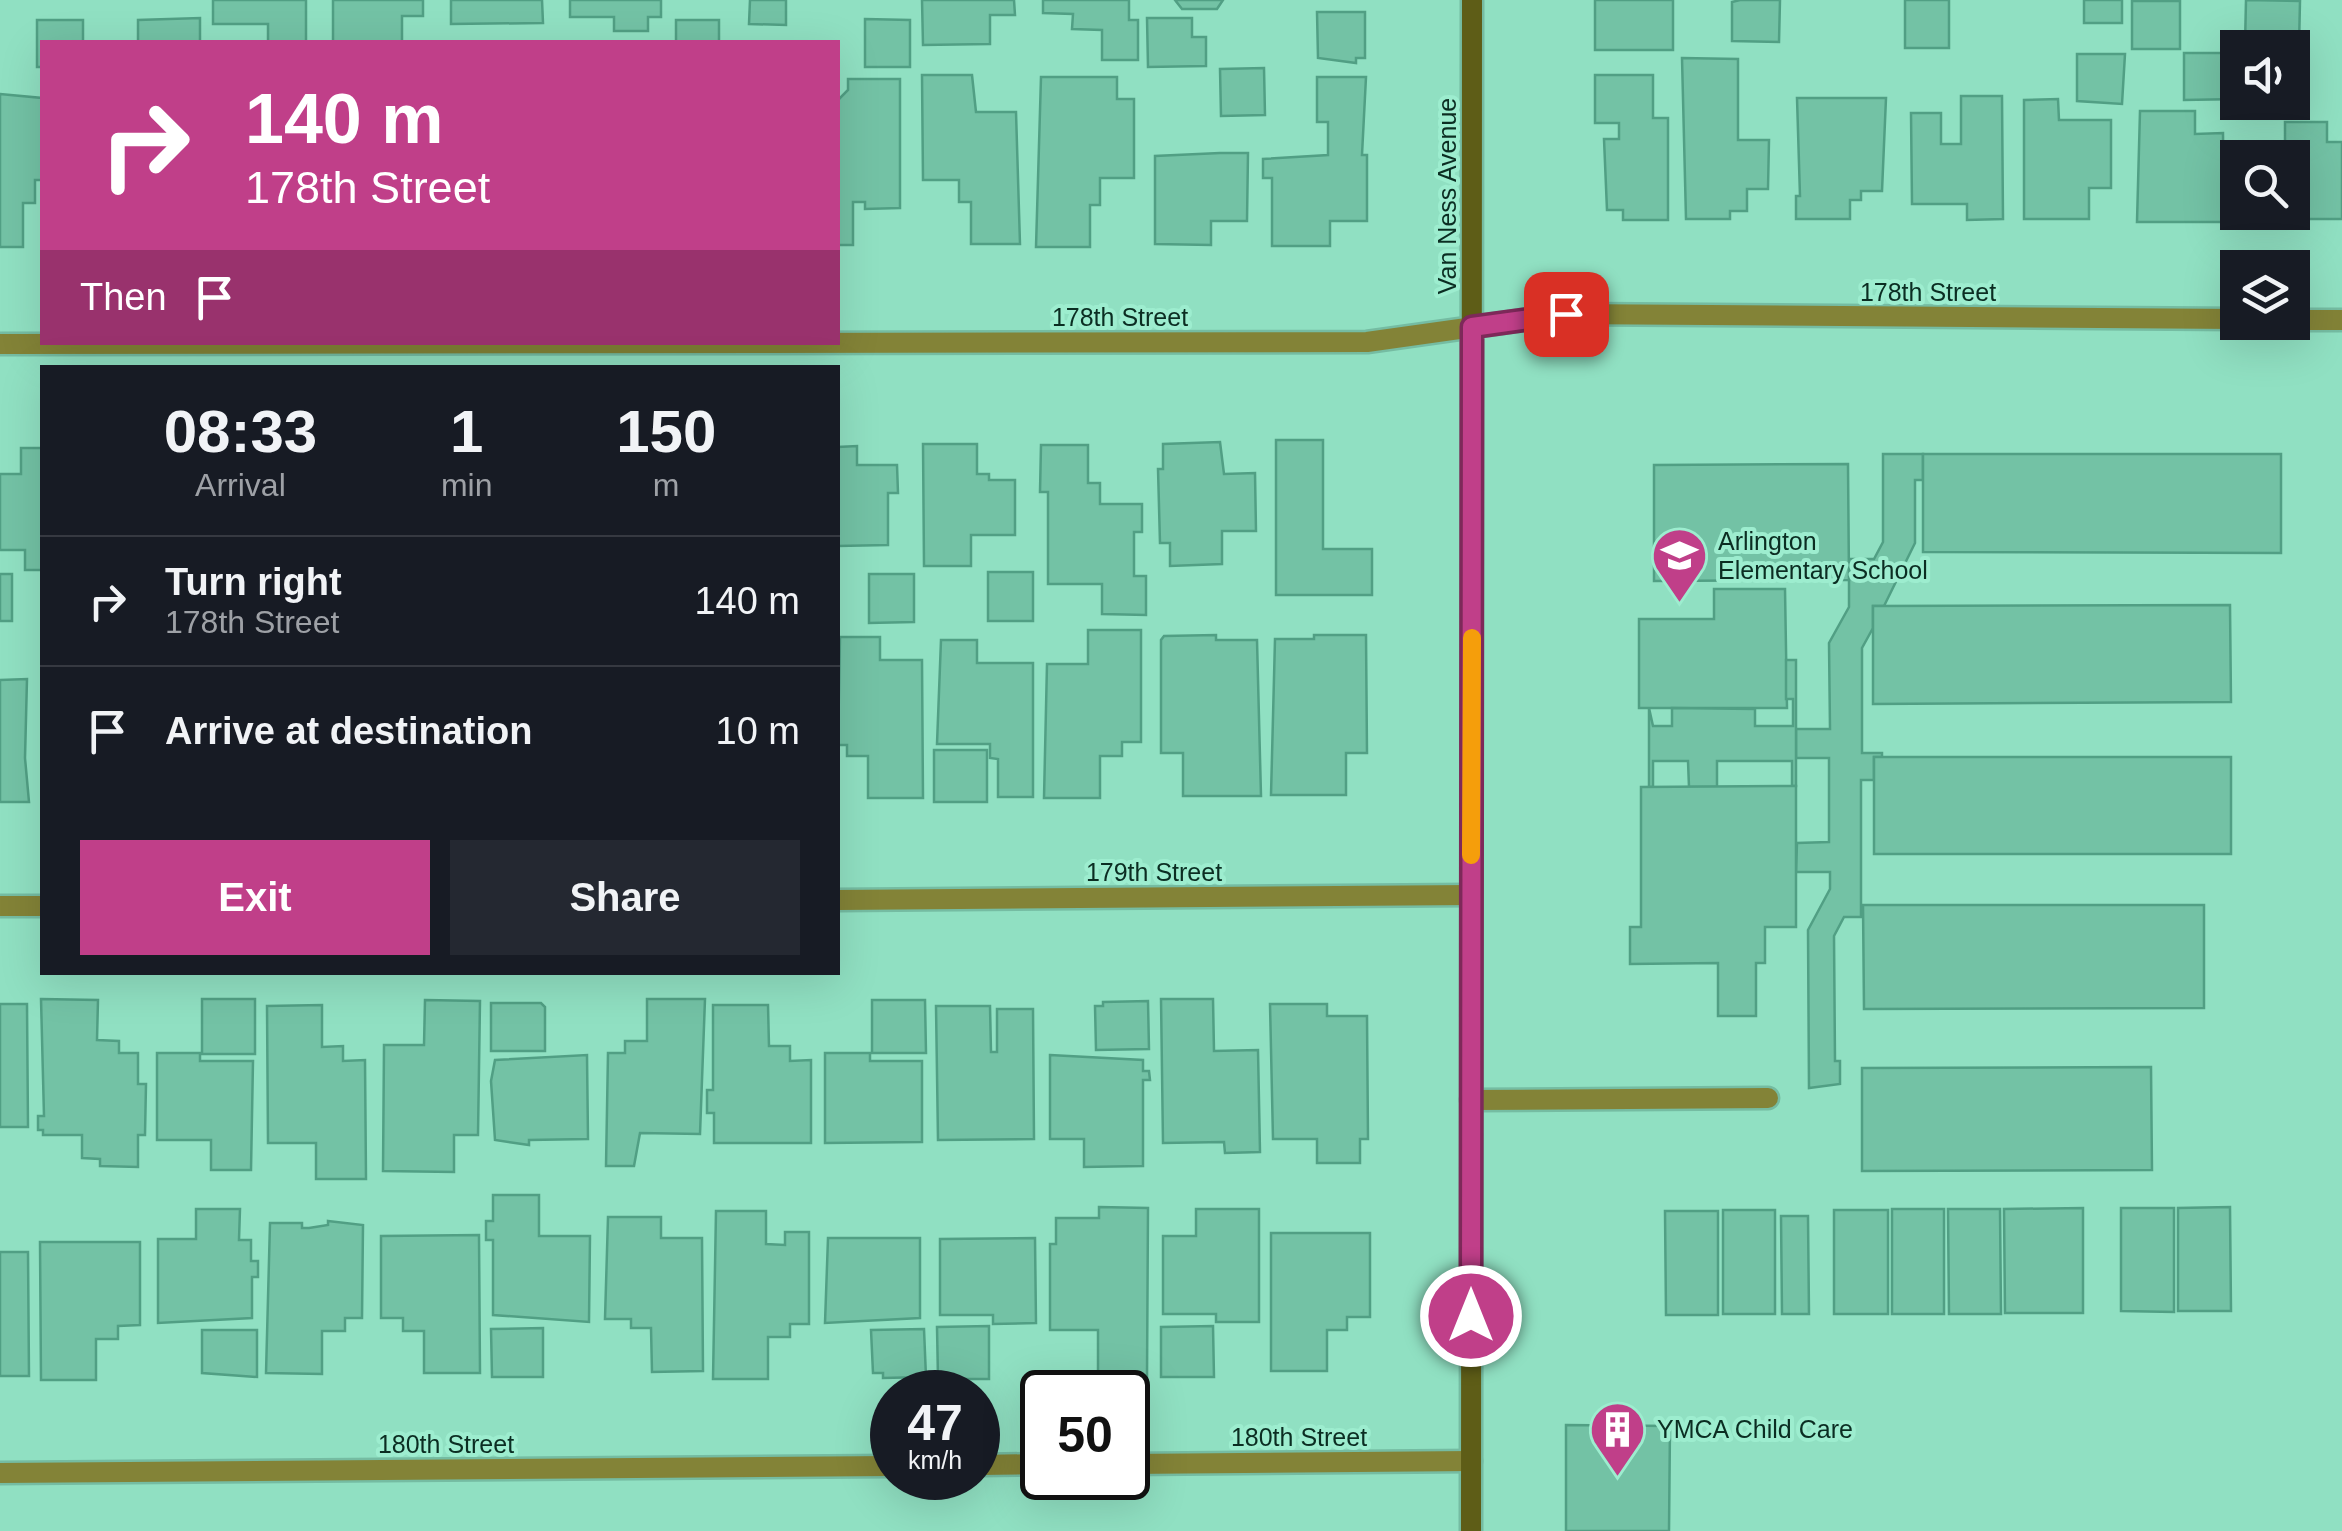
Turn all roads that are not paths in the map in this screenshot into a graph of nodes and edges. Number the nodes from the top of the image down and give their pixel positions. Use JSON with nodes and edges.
{"nodes":[{"id":1,"x":1472,"y":0,"type":"edge"},
{"id":2,"x":2220,"y":320,"type":"edge"},
{"id":3,"x":2310,"y":320,"type":"edge"},
{"id":4,"x":2342,"y":320,"type":"edge"},
{"id":5,"x":1472,"y":327,"type":"junction"},
{"id":6,"x":840,"y":343,"type":"edge"},
{"id":7,"x":0,"y":344,"type":"edge"},
{"id":8,"x":40,"y":344,"type":"edge"},
{"id":9,"x":1471,"y":895,"type":"junction"},
{"id":10,"x":840,"y":900,"type":"edge"},
{"id":11,"x":0,"y":906,"type":"edge"},
{"id":12,"x":40,"y":906,"type":"edge"},
{"id":13,"x":1768,"y":1098,"type":"dead end"},
{"id":14,"x":1471,"y":1100,"type":"junction"},
{"id":15,"x":1471,"y":1461,"type":"junction"},
{"id":16,"x":1150,"y":1464,"type":"edge"},
{"id":17,"x":870,"y":1466,"type":"edge"},
{"id":18,"x":0,"y":1473,"type":"edge"},
{"id":19,"x":1471,"y":1531,"type":"edge"}],
"edges":[{"from":1,"to":5,"type":"main road","name":"Van Ness Avenue"},
{"from":2,"to":5,"type":"street","name":"178th Street"},
{"from":3,"to":4,"type":"street"},
{"from":5,"to":6,"type":"street","name":"178th Street"},
{"from":5,"to":9,"type":"main road","name":"Van Ness Avenue"},
{"from":7,"to":8,"type":"street","name":"178th Street"},
{"from":9,"to":10,"type":"street","name":"179th Street"},
{"from":9,"to":14,"type":"main road","name":"Van Ness Avenue"},
{"from":11,"to":12,"type":"street"},
{"from":13,"to":14,"type":"street"},
{"from":14,"to":15,"type":"main road","name":"Van Ness Avenue"},
{"from":15,"to":16,"type":"street","name":"180th Street"},
{"from":15,"to":19,"type":"main road","name":"Van Ness Avenue"},
{"from":17,"to":18,"type":"street","name":"180th Street"}]}
